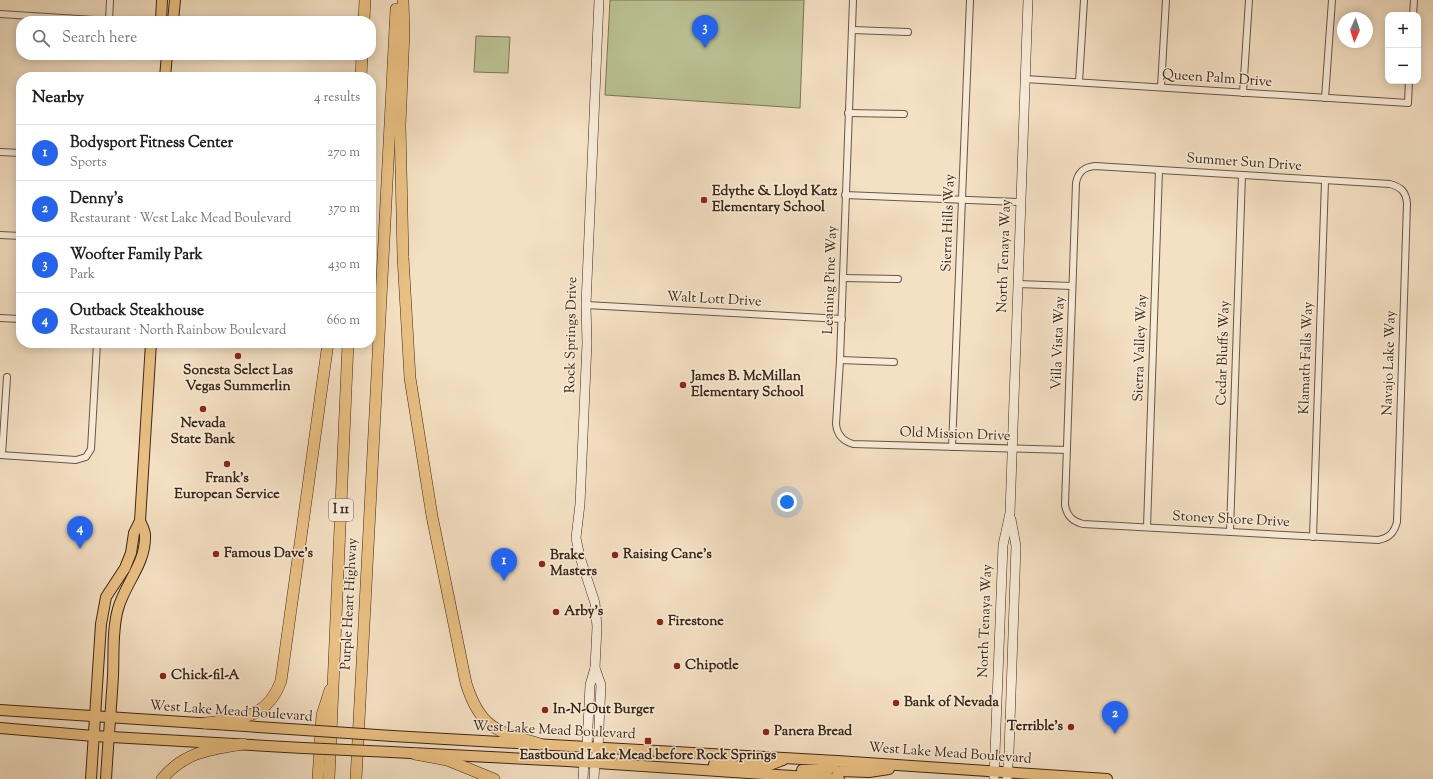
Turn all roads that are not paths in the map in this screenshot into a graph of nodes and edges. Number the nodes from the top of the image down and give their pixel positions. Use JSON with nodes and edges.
{"nodes":[{"id":1,"x":110,"y":0,"type":"edge"},
{"id":2,"x":162,"y":0,"type":"edge"},
{"id":3,"x":175,"y":0,"type":"edge"},
{"id":4,"x":365,"y":0,"type":"edge"},
{"id":5,"x":397,"y":0,"type":"edge"},
{"id":6,"x":403,"y":0,"type":"edge"},
{"id":7,"x":599,"y":0,"type":"edge"},
{"id":8,"x":853,"y":0,"type":"edge"},
{"id":9,"x":970,"y":0,"type":"edge"},
{"id":10,"x":1028,"y":0,"type":"edge"},
{"id":11,"x":1084,"y":0,"type":"edge"},
{"id":12,"x":1166,"y":0,"type":"edge"},
{"id":13,"x":1249,"y":0,"type":"edge"},
{"id":14,"x":1332,"y":0,"type":"edge"},
{"id":15,"x":1414,"y":0,"type":"edge"},
{"id":16,"x":1413,"y":12,"type":"edge"},
{"id":17,"x":0,"y":14,"type":"edge"},
{"id":18,"x":31,"y":16,"type":"edge"},
{"id":19,"x":110,"y":16,"type":"edge"},
{"id":20,"x":161,"y":16,"type":"edge"},
{"id":21,"x":173,"y":16,"type":"edge"},
{"id":22,"x":364,"y":16,"type":"edge"},
{"id":23,"x":852,"y":30,"type":"junction"},
{"id":24,"x":908,"y":32,"type":"dead end"},
{"id":25,"x":166,"y":60,"type":"edge"},
{"id":26,"x":362,"y":60,"type":"edge"},
{"id":27,"x":165,"y":72,"type":"edge"},
{"id":28,"x":361,"y":72,"type":"edge"},
{"id":29,"x":1025,"y":79,"type":"junction"},
{"id":30,"x":1079,"y":82,"type":"junction"},
{"id":31,"x":1409,"y":84,"type":"edge"},
{"id":32,"x":1161,"y":87,"type":"junction"},
{"id":33,"x":1243,"y":93,"type":"junction"},
{"id":34,"x":1325,"y":98,"type":"junction"},
{"id":35,"x":848,"y":113,"type":"junction"},
{"id":36,"x":904,"y":114,"type":"dead end"},
{"id":37,"x":0,"y":152,"type":"edge"},
{"id":38,"x":16,"y":153,"type":"edge"},
{"id":39,"x":1083,"y":170,"type":"joint"},
{"id":40,"x":1159,"y":170,"type":"junction"},
{"id":41,"x":1242,"y":175,"type":"junction"},
{"id":42,"x":1325,"y":180,"type":"junction"},
{"id":43,"x":1403,"y":191,"type":"joint"},
{"id":44,"x":845,"y":195,"type":"junction"},
{"id":45,"x":962,"y":199,"type":"junction"},
{"id":46,"x":1021,"y":202,"type":"junction"},
{"id":47,"x":0,"y":235,"type":"edge"},
{"id":48,"x":16,"y":236,"type":"edge"},
{"id":49,"x":843,"y":278,"type":"junction"},
{"id":50,"x":898,"y":279,"type":"dead end"},
{"id":51,"x":1018,"y":284,"type":"junction"},
{"id":52,"x":1072,"y":286,"type":"junction"},
{"id":53,"x":586,"y":305,"type":"junction"},
{"id":54,"x":0,"y":318,"type":"edge"},
{"id":55,"x":842,"y":319,"type":"junction"},
{"id":56,"x":16,"y":320,"type":"edge"},
{"id":57,"x":97,"y":348,"type":"edge"},
{"id":58,"x":151,"y":348,"type":"edge"},
{"id":59,"x":327,"y":348,"type":"edge"},
{"id":60,"x":348,"y":348,"type":"edge"},
{"id":61,"x":840,"y":360,"type":"junction"},
{"id":62,"x":894,"y":362,"type":"dead end"},
{"id":63,"x":7,"y":377,"type":"dead end"},
{"id":64,"x":843,"y":439,"type":"joint"},
{"id":65,"x":952,"y":447,"type":"junction"},
{"id":66,"x":1012,"y":449,"type":"junction"},
{"id":67,"x":1067,"y":450,"type":"junction"},
{"id":68,"x":1,"y":455,"type":"edge"},
{"id":69,"x":1010,"y":513,"type":"junction"},
{"id":70,"x":1070,"y":518,"type":"joint"},
{"id":71,"x":140,"y":521,"type":"junction"},
{"id":72,"x":1147,"y":527,"type":"junction"},
{"id":73,"x":1230,"y":531,"type":"junction"},
{"id":74,"x":1391,"y":535,"type":"joint"},
{"id":75,"x":1313,"y":536,"type":"junction"},
{"id":76,"x":1003,"y":545,"type":"junction"},
{"id":77,"x":1015,"y":575,"type":"junction"},
{"id":78,"x":1002,"y":585,"type":"junction"},
{"id":79,"x":1013,"y":628,"type":"junction"},
{"id":80,"x":596,"y":668,"type":"junction"},
{"id":81,"x":334,"y":677,"type":"junction"},
{"id":82,"x":0,"y":710,"type":"edge"},
{"id":83,"x":95,"y":717,"type":"junction"},
{"id":84,"x":110,"y":718,"type":"junction"},
{"id":85,"x":205,"y":723,"type":"junction"},
{"id":86,"x":0,"y":728,"type":"edge"},
{"id":87,"x":94,"y":736,"type":"junction"},
{"id":88,"x":109,"y":737,"type":"junction"},
{"id":89,"x":243,"y":744,"type":"junction"},
{"id":90,"x":540,"y":744,"type":"junction"},
{"id":91,"x":587,"y":747,"type":"junction"},
{"id":92,"x":598,"y":748,"type":"junction"},
{"id":93,"x":415,"y":754,"type":"junction"},
{"id":94,"x":733,"y":755,"type":"junction"},
{"id":95,"x":788,"y":759,"type":"junction"},
{"id":96,"x":837,"y":761,"type":"junction"},
{"id":97,"x":584,"y":762,"type":"junction"},
{"id":98,"x":595,"y":763,"type":"junction"},
{"id":99,"x":909,"y":766,"type":"junction"},
{"id":100,"x":670,"y":768,"type":"junction"},
{"id":101,"x":733,"y":772,"type":"junction"},
{"id":102,"x":994,"y":775,"type":"edge"},
{"id":103,"x":786,"y":776,"type":"junction"},
{"id":104,"x":1008,"y":776,"type":"edge"},
{"id":105,"x":91,"y":779,"type":"edge"},
{"id":106,"x":106,"y":779,"type":"edge"},
{"id":107,"x":162,"y":779,"type":"edge"},
{"id":108,"x":318,"y":779,"type":"edge"},
{"id":109,"x":329,"y":779,"type":"edge"},
{"id":110,"x":356,"y":779,"type":"edge"},
{"id":111,"x":494,"y":779,"type":"edge"},
{"id":112,"x":583,"y":779,"type":"edge"},
{"id":113,"x":594,"y":779,"type":"edge"},
{"id":114,"x":836,"y":779,"type":"edge"},
{"id":115,"x":839,"y":779,"type":"edge"},
{"id":116,"x":1107,"y":779,"type":"edge"}],
"edges":[{"from":1,"to":19,"type":"street"},
{"from":2,"to":20,"type":"main road"},
{"from":3,"to":21,"type":"main road"},
{"from":4,"to":22,"type":"highway"},
{"from":5,"to":110,"type":"highway","name":"Purple Heart Highway","number":"I 11"},
{"from":6,"to":90,"type":"highway"},
{"from":7,"to":53,"type":"main road","name":"Rock Springs Drive"},
{"from":8,"to":23,"type":"street","name":"Leaning Pine Way"},
{"from":9,"to":45,"type":"street","name":"Sierra Hills Way"},
{"from":10,"to":29,"type":"main road","name":"North Tenaya Way"},
{"from":11,"to":30,"type":"street"},
{"from":12,"to":32,"type":"street"},
{"from":13,"to":33,"type":"street"},
{"from":14,"to":34,"type":"street"},
{"from":15,"to":16,"type":"street"},
{"from":17,"to":18,"type":"street"},
{"from":23,"to":24,"type":"street"},
{"from":23,"to":35,"type":"street","name":"Leaning Pine Way"},
{"from":25,"to":27,"type":"main road"},
{"from":26,"to":28,"type":"highway"},
{"from":29,"to":30,"type":"street","name":"Queen Palm Drive"},
{"from":29,"to":46,"type":"main road","name":"North Tenaya Way"},
{"from":30,"to":32,"type":"street","name":"Queen Palm Drive"},
{"from":31,"to":34,"type":"street","name":"Queen Palm Drive"},
{"from":32,"to":33,"type":"street","name":"Queen Palm Drive"},
{"from":33,"to":34,"type":"street","name":"Queen Palm Drive"},
{"from":35,"to":36,"type":"street"},
{"from":35,"to":44,"type":"street","name":"Leaning Pine Way"},
{"from":37,"to":38,"type":"street"},
{"from":39,"to":40,"type":"street","name":"Summer Sun Drive"},
{"from":39,"to":52,"type":"street","name":"Villa Vista Way"},
{"from":40,"to":41,"type":"street","name":"Summer Sun Drive"},
{"from":40,"to":72,"type":"street","name":"Sierra Valley Way"},
{"from":41,"to":42,"type":"street","name":"Summer Sun Drive"},
{"from":41,"to":73,"type":"street","name":"Cedar Bluffs Way"},
{"from":42,"to":43,"type":"street","name":"Summer Sun Drive"},
{"from":42,"to":75,"type":"street","name":"Klamath Falls Way"},
{"from":43,"to":74,"type":"street","name":"Navajo Lake Way"},
{"from":44,"to":45,"type":"street"},
{"from":44,"to":49,"type":"street","name":"Leaning Pine Way"},
{"from":45,"to":46,"type":"street"},
{"from":45,"to":65,"type":"street","name":"Sierra Hills Way"},
{"from":46,"to":51,"type":"main road","name":"North Tenaya Way"},
{"from":47,"to":48,"type":"street"},
{"from":49,"to":50,"type":"street"},
{"from":49,"to":55,"type":"street","name":"Leaning Pine Way"},
{"from":51,"to":52,"type":"street"},
{"from":51,"to":66,"type":"main road","name":"North Tenaya Way"},
{"from":52,"to":67,"type":"street","name":"Villa Vista Way"},
{"from":53,"to":55,"type":"street","name":"Walt Lott Drive"},
{"from":53,"to":80,"type":"main road","name":"Rock Springs Drive"},
{"from":54,"to":56,"type":"street"},
{"from":55,"to":61,"type":"street","name":"Leaning Pine Way"},
{"from":57,"to":68,"type":"street"},
{"from":58,"to":71,"type":"main road"},
{"from":59,"to":85,"type":"highway"},
{"from":60,"to":81,"type":"highway","name":"Purple Heart Highway","number":"I 11"},
{"from":61,"to":62,"type":"street"},
{"from":61,"to":64,"type":"street","name":"Leaning Pine Way"},
{"from":63,"to":68,"type":"street"},
{"from":64,"to":65,"type":"street","name":"Old Mission Drive"},
{"from":65,"to":66,"type":"street","name":"Old Mission Drive"},
{"from":66,"to":67,"type":"street","name":"Old Mission Drive"},
{"from":66,"to":69,"type":"main road","name":"North Tenaya Way"},
{"from":67,"to":70,"type":"street","name":"Villa Vista Way"},
{"from":69,"to":76,"type":"main road","name":"North Tenaya Way"},
{"from":69,"to":77,"type":"main road","name":"North Tenaya Way"},
{"from":70,"to":72,"type":"street","name":"Stoney Shore Drive"},
{"from":71,"to":83,"type":"main road"},
{"from":71,"to":84,"type":"main road"},
{"from":72,"to":73,"type":"street","name":"Stoney Shore Drive"},
{"from":73,"to":75,"type":"street","name":"Stoney Shore Drive"},
{"from":74,"to":75,"type":"street","name":"Stoney Shore Drive"},
{"from":76,"to":77,"type":"main road"},
{"from":76,"to":78,"type":"main road","name":"North Tenaya Way"},
{"from":77,"to":79,"type":"main road","name":"North Tenaya Way"},
{"from":78,"to":79,"type":"main road"},
{"from":78,"to":102,"type":"main road","name":"North Tenaya Way"},
{"from":79,"to":104,"type":"main road","name":"North Tenaya Way"},
{"from":80,"to":91,"type":"main road","name":"Rock Springs Drive"},
{"from":80,"to":92,"type":"main road","name":"Rock Springs Drive"},
{"from":81,"to":108,"type":"highway"},
{"from":81,"to":109,"type":"highway","name":"Purple Heart Highway","number":"I 11"},
{"from":82,"to":83,"type":"main road","name":"West Lake Mead Boulevard"},
{"from":83,"to":84,"type":"main road","name":"West Lake Mead Boulevard"},
{"from":83,"to":87,"type":"main road"},
{"from":84,"to":85,"type":"main road","name":"West Lake Mead Boulevard"},
{"from":84,"to":88,"type":"main road"},
{"from":85,"to":90,"type":"main road","name":"West Lake Mead Boulevard","bridge":true},
{"from":86,"to":87,"type":"main road","name":"West Lake Mead Boulevard"},
{"from":87,"to":88,"type":"main road","name":"West Lake Mead Boulevard"},
{"from":87,"to":105,"type":"main road"},
{"from":88,"to":89,"type":"main road","name":"West Lake Mead Boulevard"},
{"from":88,"to":106,"type":"main road"},
{"from":89,"to":93,"type":"main road","name":"West Lake Mead Boulevard","bridge":true},
{"from":89,"to":107,"type":"highway"},
{"from":90,"to":91,"type":"main road","name":"West Lake Mead Boulevard"},
{"from":91,"to":92,"type":"main road","name":"West Lake Mead Boulevard"},
{"from":91,"to":97,"type":"main road","name":"Rock Springs Drive"},
{"from":92,"to":94,"type":"main road","name":"West Lake Mead Boulevard"},
{"from":92,"to":98,"type":"main road","name":"Rock Springs Drive"},
{"from":93,"to":97,"type":"main road","name":"West Lake Mead Boulevard"},
{"from":93,"to":111,"type":"highway"},
{"from":94,"to":95,"type":"main road","name":"West Lake Mead Boulevard"},
{"from":94,"to":100,"type":"main road"},
{"from":95,"to":96,"type":"main road","name":"West Lake Mead Boulevard"},
{"from":95,"to":101,"type":"main road"},
{"from":96,"to":99,"type":"main road","name":"West Lake Mead Boulevard"},
{"from":96,"to":103,"type":"main road"},
{"from":97,"to":98,"type":"main road","name":"West Lake Mead Boulevard"},
{"from":97,"to":112,"type":"main road","name":"Rock Springs Drive"},
{"from":98,"to":100,"type":"main road","name":"West Lake Mead Boulevard"},
{"from":98,"to":113,"type":"main road","name":"Rock Springs Drive"},
{"from":99,"to":102,"type":"main road","name":"West Lake Mead Boulevard"},
{"from":99,"to":114,"type":"main road"},
{"from":100,"to":101,"type":"main road","name":"West Lake Mead Boulevard"},
{"from":101,"to":103,"type":"main road","name":"West Lake Mead Boulevard"},
{"from":102,"to":104,"type":"main road","name":"West Lake Mead Boulevard"},
{"from":103,"to":114,"type":"main road","name":"West Lake Mead Boulevard"},
{"from":104,"to":116,"type":"main road","name":"West Lake Mead Boulevard"},
{"from":114,"to":115,"type":"main road","name":"West Lake Mead Boulevard"}]}
